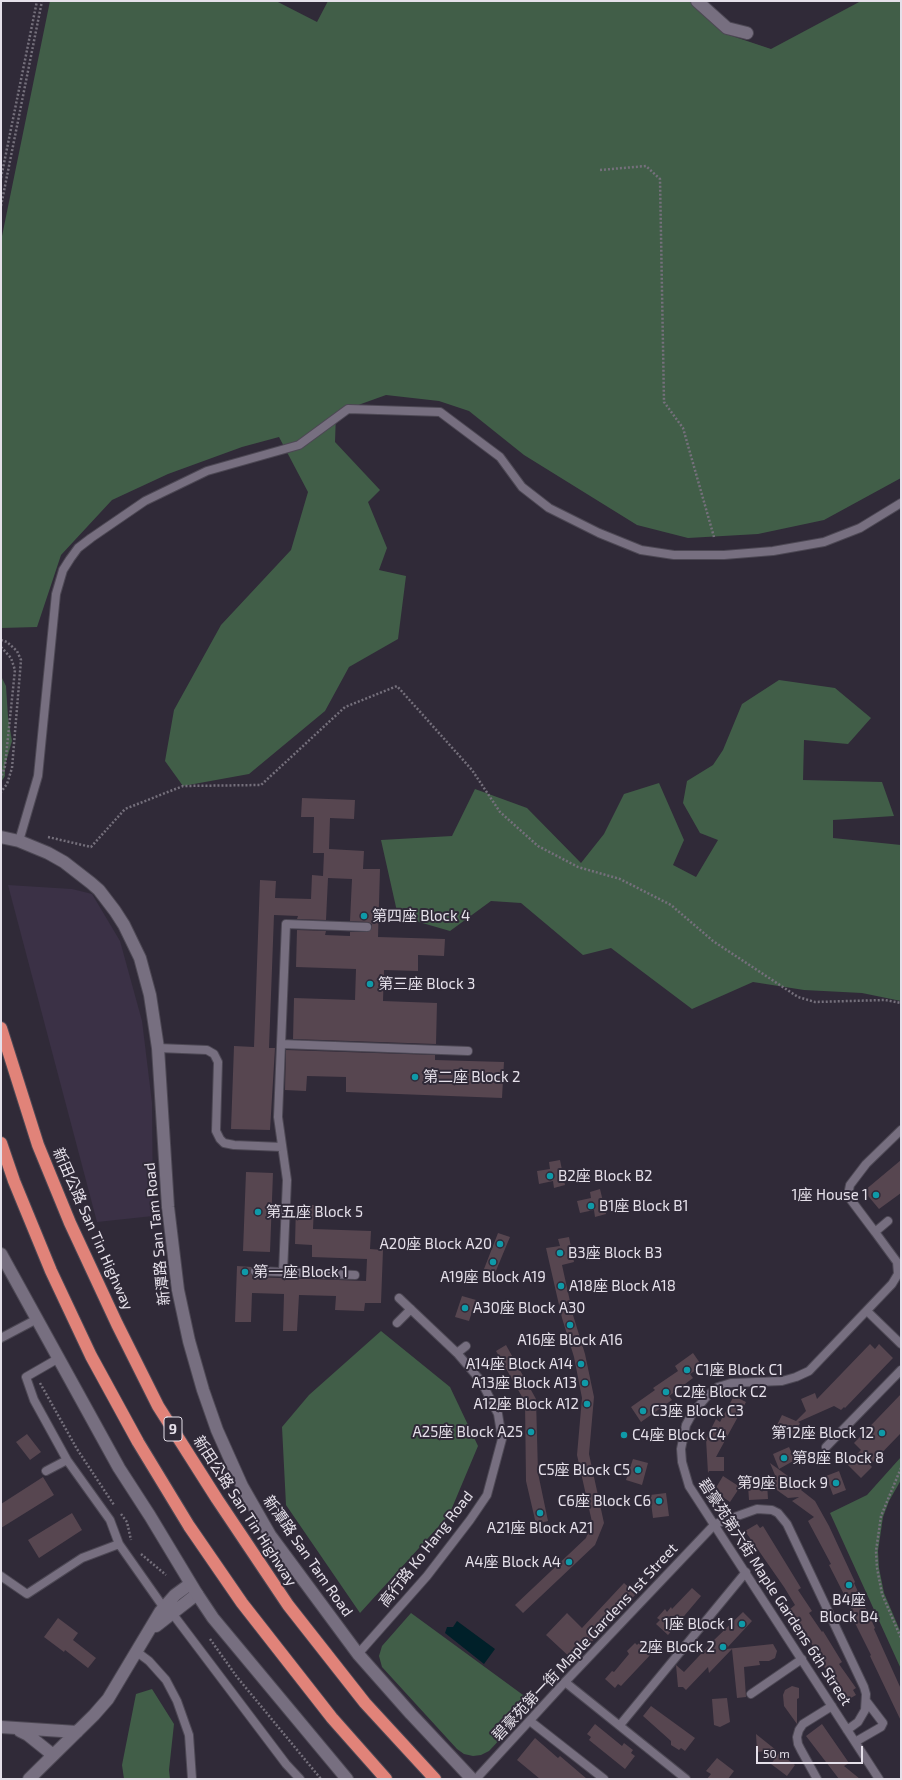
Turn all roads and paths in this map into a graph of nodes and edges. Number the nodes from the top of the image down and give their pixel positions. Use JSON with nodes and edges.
{"nodes":[{"id":1,"x":37,"y":1,"type":"edge"},
{"id":2,"x":42,"y":1,"type":"edge"},
{"id":3,"x":697,"y":1,"type":"edge"},
{"id":4,"x":747,"y":33,"type":"dead end"},
{"id":5,"x":600,"y":170,"type":"dead end"},
{"id":6,"x":1,"y":178,"type":"edge"},
{"id":7,"x":1,"y":206,"type":"edge"},
{"id":8,"x":901,"y":503,"type":"edge"},
{"id":9,"x":714,"y":537,"type":"dead end"},
{"id":10,"x":1,"y":640,"type":"edge"},
{"id":11,"x":1,"y":647,"type":"edge"},
{"id":12,"x":1,"y":778,"type":"edge"},
{"id":13,"x":1,"y":792,"type":"edge"},
{"id":14,"x":1,"y":837,"type":"edge"},
{"id":15,"x":45,"y":837,"type":"dead end"},
{"id":16,"x":19,"y":841,"type":"junction"},
{"id":17,"x":367,"y":926,"type":"dead end"},
{"id":18,"x":901,"y":1003,"type":"edge"},
{"id":19,"x":1,"y":1028,"type":"edge"},
{"id":20,"x":281,"y":1044,"type":"junction"},
{"id":21,"x":158,"y":1048,"type":"junction"},
{"id":22,"x":468,"y":1051,"type":"dead end"},
{"id":23,"x":901,"y":1130,"type":"edge"},
{"id":24,"x":1,"y":1143,"type":"edge"},
{"id":25,"x":282,"y":1147,"type":"junction"},
{"id":26,"x":888,"y":1222,"type":"dead end"},
{"id":27,"x":875,"y":1232,"type":"junction"},
{"id":28,"x":1,"y":1254,"type":"edge"},
{"id":29,"x":255,"y":1271,"type":"dead end"},
{"id":30,"x":283,"y":1272,"type":"junction"},
{"id":31,"x":355,"y":1275,"type":"dead end"},
{"id":32,"x":399,"y":1298,"type":"dead end"},
{"id":33,"x":411,"y":1309,"type":"junction"},
{"id":34,"x":867,"y":1311,"type":"junction"},
{"id":35,"x":37,"y":1320,"type":"junction"},
{"id":36,"x":397,"y":1323,"type":"dead end"},
{"id":37,"x":1,"y":1338,"type":"edge"},
{"id":38,"x":901,"y":1344,"type":"edge"},
{"id":39,"x":466,"y":1346,"type":"dead end"},
{"id":40,"x":457,"y":1353,"type":"junction"},
{"id":41,"x":58,"y":1358,"type":"junction"},
{"id":42,"x":901,"y":1370,"type":"edge"},
{"id":43,"x":43,"y":1386,"type":"dead end"},
{"id":44,"x":826,"y":1447,"type":"dead end"},
{"id":45,"x":67,"y":1460,"type":"junction"},
{"id":46,"x":901,"y":1468,"type":"edge"},
{"id":47,"x":46,"y":1471,"type":"dead end"},
{"id":48,"x":715,"y":1524,"type":"junction"},
{"id":49,"x":119,"y":1544,"type":"junction"},
{"id":50,"x":134,"y":1546,"type":"dead end"},
{"id":51,"x":137,"y":1552,"type":"dead end"},
{"id":52,"x":746,"y":1572,"type":"junction"},
{"id":53,"x":166,"y":1575,"type":"dead end"},
{"id":54,"x":1,"y":1576,"type":"edge"},
{"id":55,"x":193,"y":1589,"type":"junction"},
{"id":56,"x":168,"y":1610,"type":"junction"},
{"id":57,"x":901,"y":1638,"type":"edge"},
{"id":58,"x":210,"y":1639,"type":"dead end"},
{"id":59,"x":137,"y":1652,"type":"junction"},
{"id":60,"x":358,"y":1654,"type":"junction"},
{"id":61,"x":802,"y":1659,"type":"junction"},
{"id":62,"x":566,"y":1682,"type":"junction"},
{"id":63,"x":751,"y":1694,"type":"dead end"},
{"id":64,"x":867,"y":1702,"type":"junction"},
{"id":65,"x":832,"y":1706,"type":"junction"},
{"id":66,"x":530,"y":1720,"type":"junction"},
{"id":67,"x":620,"y":1726,"type":"junction"},
{"id":68,"x":1,"y":1727,"type":"edge"},
{"id":69,"x":14,"y":1729,"type":"junction"},
{"id":70,"x":848,"y":1730,"type":"junction"},
{"id":71,"x":77,"y":1732,"type":"junction"},
{"id":72,"x":855,"y":1742,"type":"junction"},
{"id":73,"x":53,"y":1755,"type":"junction"},
{"id":74,"x":30,"y":1779,"type":"edge"},
{"id":75,"x":192,"y":1779,"type":"edge"},
{"id":76,"x":300,"y":1779,"type":"edge"},
{"id":77,"x":321,"y":1779,"type":"edge"},
{"id":78,"x":347,"y":1779,"type":"edge"},
{"id":79,"x":386,"y":1779,"type":"edge"},
{"id":80,"x":435,"y":1779,"type":"edge"},
{"id":81,"x":472,"y":1779,"type":"edge"},
{"id":82,"x":476,"y":1779,"type":"edge"},
{"id":83,"x":604,"y":1779,"type":"edge"},
{"id":84,"x":686,"y":1779,"type":"edge"},
{"id":85,"x":817,"y":1779,"type":"edge"},
{"id":86,"x":879,"y":1779,"type":"edge"}],
"edges":[{"from":1,"to":6,"type":"path"},
{"from":2,"to":7,"type":"path"},
{"from":3,"to":4,"type":"street"},
{"from":5,"to":9,"type":"path"},
{"from":8,"to":16,"type":"lane"},
{"from":10,"to":13,"type":"path"},
{"from":11,"to":12,"type":"path"},
{"from":14,"to":16,"type":"street","name":"新潭路 San Tam Road"},
{"from":15,"to":18,"type":"path"},
{"from":16,"to":21,"type":"street","name":"新潭路 San Tam Road"},
{"from":17,"to":20,"type":"lane"},
{"from":19,"to":80,"type":"highway","name":"新田公路 San Tin Highway","number":"9"},
{"from":20,"to":22,"type":"lane"},
{"from":20,"to":25,"type":"lane"},
{"from":21,"to":25,"type":"lane"},
{"from":21,"to":60,"type":"street","name":"新潭路 San Tam Road"},
{"from":23,"to":27,"type":"lane"},
{"from":24,"to":79,"type":"highway"},
{"from":25,"to":30,"type":"lane"},
{"from":26,"to":27,"type":"lane"},
{"from":27,"to":34,"type":"lane"},
{"from":28,"to":35,"type":"street"},
{"from":29,"to":30,"type":"lane"},
{"from":30,"to":31,"type":"lane"},
{"from":32,"to":33,"type":"lane","name":"高行路 Ko Hang Road"},
{"from":33,"to":36,"type":"lane"},
{"from":33,"to":40,"type":"lane","name":"高行路 Ko Hang Road"},
{"from":34,"to":38,"type":"lane"},
{"from":34,"to":48,"type":"lane","name":"碧豪苑第六街 Maple Gardens 6th Street"},
{"from":35,"to":37,"type":"lane"},
{"from":35,"to":41,"type":"street"},
{"from":39,"to":40,"type":"lane"},
{"from":40,"to":60,"type":"lane","name":"高行路 Ko Hang Road"},
{"from":41,"to":45,"type":"lane"},
{"from":41,"to":55,"type":"street"},
{"from":42,"to":44,"type":"lane"},
{"from":43,"to":50,"type":"path"},
{"from":45,"to":47,"type":"lane"},
{"from":45,"to":49,"type":"lane"},
{"from":46,"to":57,"type":"path"},
{"from":48,"to":52,"type":"lane","name":"碧豪苑第六街 Maple Gardens 6th Street"},
{"from":48,"to":62,"type":"lane","name":"碧豪苑第一街 Maple Gardens 1st Street"},
{"from":48,"to":64,"type":"lane"},
{"from":49,"to":54,"type":"lane"},
{"from":49,"to":56,"type":"lane"},
{"from":51,"to":53,"type":"path"},
{"from":52,"to":61,"type":"lane","name":"碧豪苑第六街 Maple Gardens 6th Street"},
{"from":52,"to":67,"type":"lane"},
{"from":55,"to":56,"type":"street"},
{"from":55,"to":78,"type":"street"},
{"from":56,"to":59,"type":"street"},
{"from":56,"to":76,"type":"lane"},
{"from":58,"to":77,"type":"path"},
{"from":59,"to":71,"type":"street"},
{"from":59,"to":75,"type":"lane"},
{"from":60,"to":81,"type":"street","name":"新潭路 San Tam Road"},
{"from":61,"to":63,"type":"lane"},
{"from":61,"to":65,"type":"lane","name":"碧豪苑第六街 Maple Gardens 6th Street"},
{"from":62,"to":66,"type":"lane","name":"碧豪苑第一街 Maple Gardens 1st Street"},
{"from":62,"to":67,"type":"lane"},
{"from":64,"to":70,"type":"lane"},
{"from":64,"to":72,"type":"lane"},
{"from":65,"to":70,"type":"lane","name":"碧豪苑第六街 Maple Gardens 6th Street"},
{"from":65,"to":85,"type":"lane"},
{"from":66,"to":82,"type":"lane","name":"碧豪苑第一街 Maple Gardens 1st Street"},
{"from":66,"to":83,"type":"lane"},
{"from":67,"to":84,"type":"lane"},
{"from":68,"to":69,"type":"street"},
{"from":69,"to":71,"type":"street"},
{"from":69,"to":73,"type":"street"},
{"from":70,"to":72,"type":"lane","name":"碧豪苑第六街 Maple Gardens 6th Street"},
{"from":71,"to":73,"type":"street"},
{"from":72,"to":86,"type":"lane","name":"碧豪苑第六街 Maple Gardens 6th Street"},
{"from":73,"to":74,"type":"street"}]}
